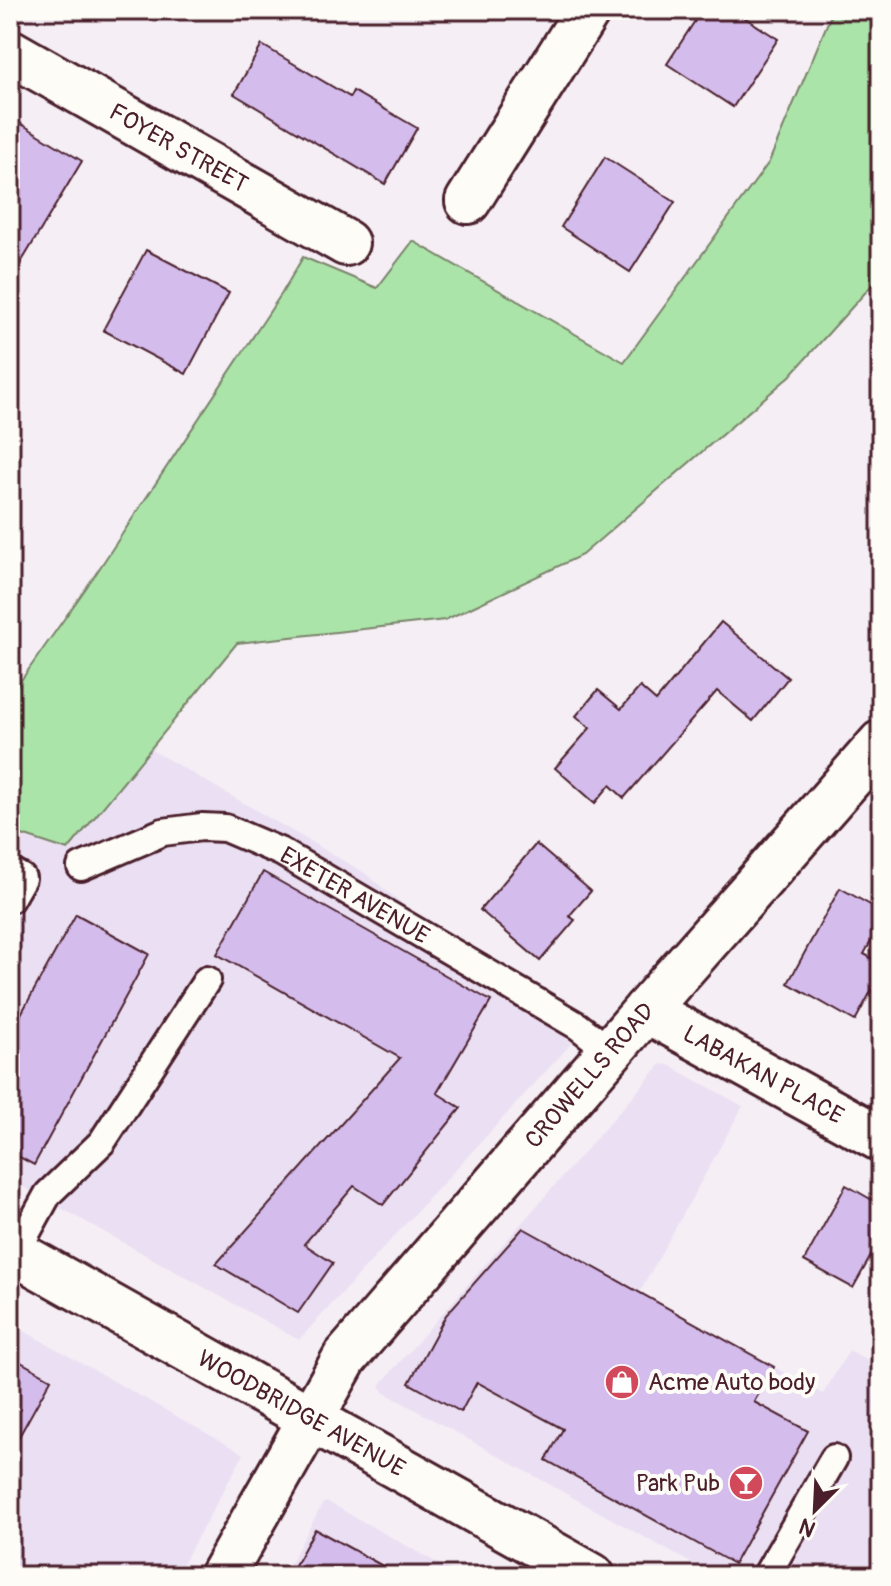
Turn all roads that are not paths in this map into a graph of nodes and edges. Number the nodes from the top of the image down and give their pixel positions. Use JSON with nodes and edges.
{"nodes":[{"id":1,"x":588,"y":10,"type":"edge"},
{"id":2,"x":10,"y":52,"type":"edge"},
{"id":3,"x":468,"y":201,"type":"dead end"},
{"id":4,"x":346,"y":243,"type":"dead end"},
{"id":5,"x":881,"y":743,"type":"edge"},
{"id":6,"x":81,"y":867,"type":"dead end"},
{"id":7,"x":207,"y":980,"type":"dead end"},
{"id":8,"x":646,"y":1010,"type":"junction"},
{"id":9,"x":610,"y":1051,"type":"junction"},
{"id":10,"x":881,"y":1139,"type":"edge"},
{"id":11,"x":13,"y":1252,"type":"edge"},
{"id":12,"x":311,"y":1419,"type":"junction"},
{"id":13,"x":834,"y":1458,"type":"dead end"},
{"id":14,"x":222,"y":1576,"type":"edge"},
{"id":15,"x":592,"y":1576,"type":"edge"},
{"id":16,"x":766,"y":1576,"type":"edge"}],
"edges":[{"from":1,"to":3,"type":"street"},
{"from":2,"to":4,"type":"street","name":"FOYER STREET"},
{"from":5,"to":8,"type":"street","name":"CROWELLS ROAD"},
{"from":6,"to":9,"type":"lane","name":"EXETER AVENUE"},
{"from":7,"to":11,"type":"lane"},
{"from":8,"to":9,"type":"street","name":"CROWELLS ROAD"},
{"from":8,"to":10,"type":"street","name":"LABAKAN PLACE"},
{"from":9,"to":12,"type":"street","name":"CROWELLS ROAD"},
{"from":11,"to":12,"type":"street","name":"WOODBRIDGE AVENUE"},
{"from":12,"to":14,"type":"street","name":"CROWELLS ROAD"},
{"from":12,"to":15,"type":"street","name":"WOODBRIDGE AVENUE"},
{"from":13,"to":16,"type":"lane"}]}
